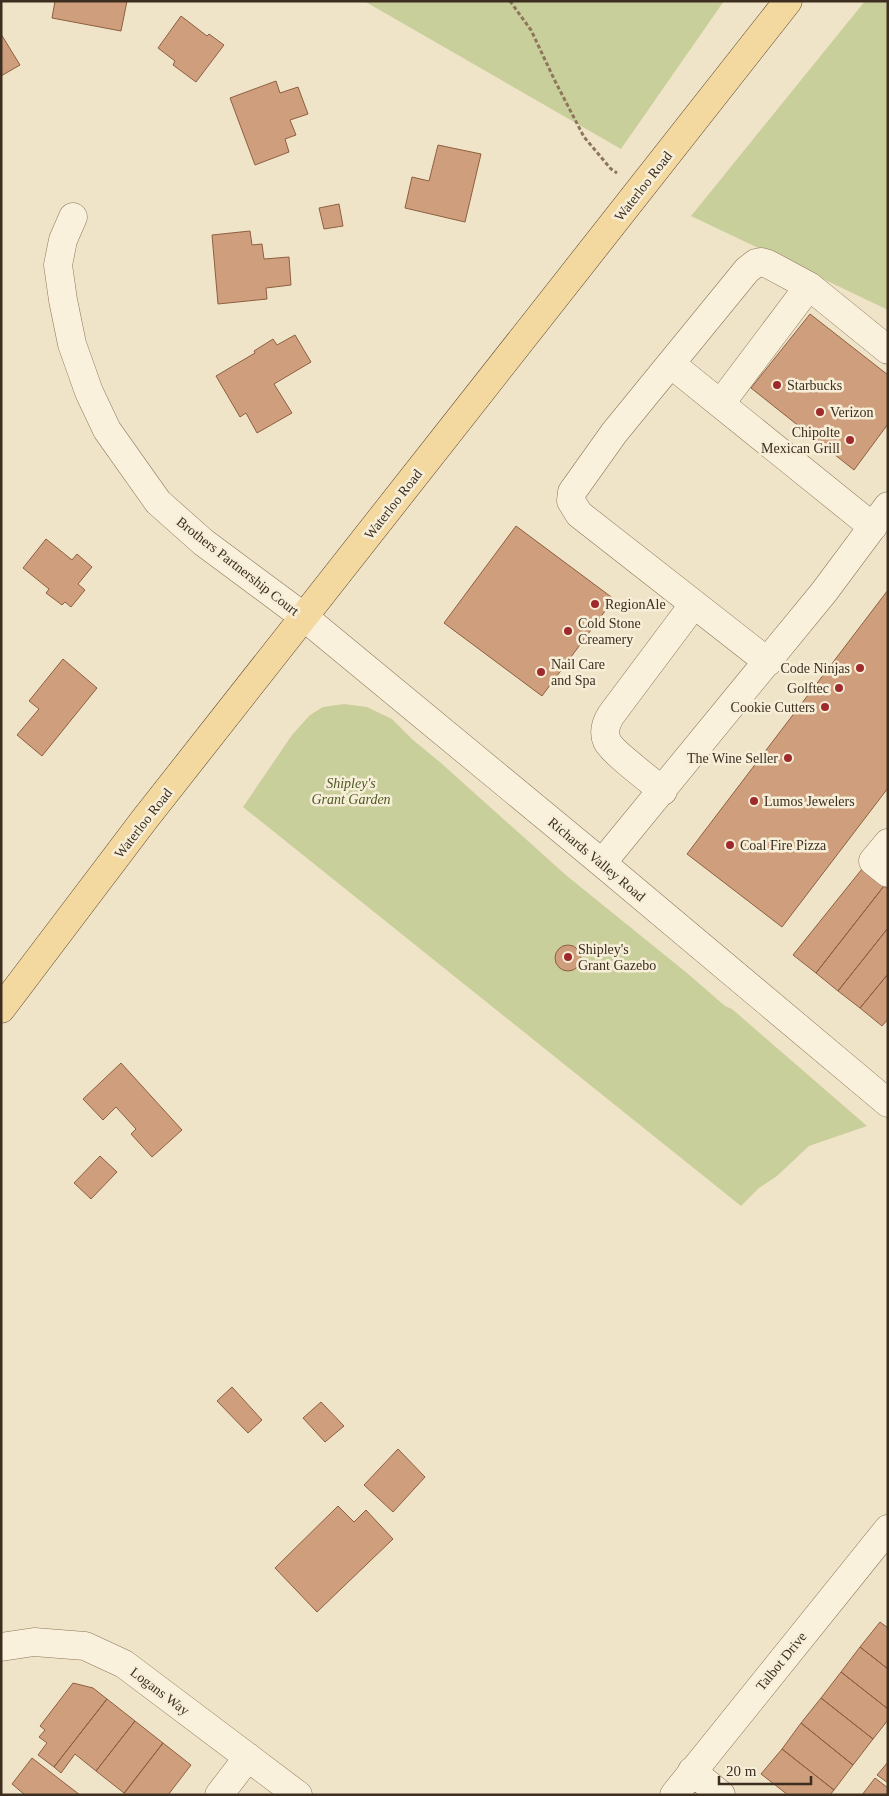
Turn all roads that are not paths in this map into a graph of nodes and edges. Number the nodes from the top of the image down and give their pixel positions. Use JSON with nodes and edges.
{"nodes":[{"id":1,"x":788,"y":1,"type":"edge"},
{"id":2,"x":73,"y":217,"type":"dead end"},
{"id":3,"x":809,"y":286,"type":"junction"},
{"id":4,"x":888,"y":350,"type":"edge"},
{"id":5,"x":671,"y":364,"type":"junction"},
{"id":6,"x":721,"y":403,"type":"junction"},
{"id":7,"x":880,"y":516,"type":"edge"},
{"id":8,"x":694,"y":604,"type":"junction"},
{"id":9,"x":304,"y":617,"type":"junction"},
{"id":10,"x":768,"y":662,"type":"junction"},
{"id":11,"x":663,"y":791,"type":"junction"},
{"id":12,"x":888,"y":843,"type":"edge"},
{"id":13,"x":602,"y":863,"type":"junction"},
{"id":14,"x":888,"y":873,"type":"edge"},
{"id":15,"x":1,"y":1009,"type":"edge"},
{"id":16,"x":888,"y":1103,"type":"edge"},
{"id":17,"x":888,"y":1528,"type":"edge"},
{"id":18,"x":1,"y":1647,"type":"edge"},
{"id":19,"x":248,"y":1757,"type":"junction"},
{"id":20,"x":692,"y":1771,"type":"junction"},
{"id":21,"x":219,"y":1795,"type":"edge"},
{"id":22,"x":298,"y":1795,"type":"edge"},
{"id":23,"x":674,"y":1795,"type":"edge"},
{"id":24,"x":721,"y":1795,"type":"edge"}],
"edges":[{"from":1,"to":9,"type":"main road","name":"Waterloo Road"},
{"from":2,"to":9,"type":"street","name":"Brothers Partnership Court"},
{"from":3,"to":4,"type":"street"},
{"from":3,"to":5,"type":"street"},
{"from":3,"to":6,"type":"street"},
{"from":5,"to":6,"type":"street"},
{"from":5,"to":8,"type":"street"},
{"from":6,"to":7,"type":"street"},
{"from":7,"to":10,"type":"street"},
{"from":8,"to":10,"type":"street"},
{"from":8,"to":11,"type":"street"},
{"from":9,"to":13,"type":"street","name":"Richards Valley Road"},
{"from":9,"to":15,"type":"main road","name":"Waterloo Road"},
{"from":10,"to":11,"type":"street"},
{"from":11,"to":13,"type":"street"},
{"from":12,"to":14,"type":"street"},
{"from":13,"to":16,"type":"street","name":"Richards Valley Road"},
{"from":17,"to":20,"type":"street","name":"Talbot Drive"},
{"from":18,"to":19,"type":"street","name":"Logans Way"},
{"from":19,"to":21,"type":"street"},
{"from":19,"to":22,"type":"street","name":"Logans Way"},
{"from":20,"to":23,"type":"street","name":"Talbot Drive"},
{"from":20,"to":24,"type":"street"}]}
